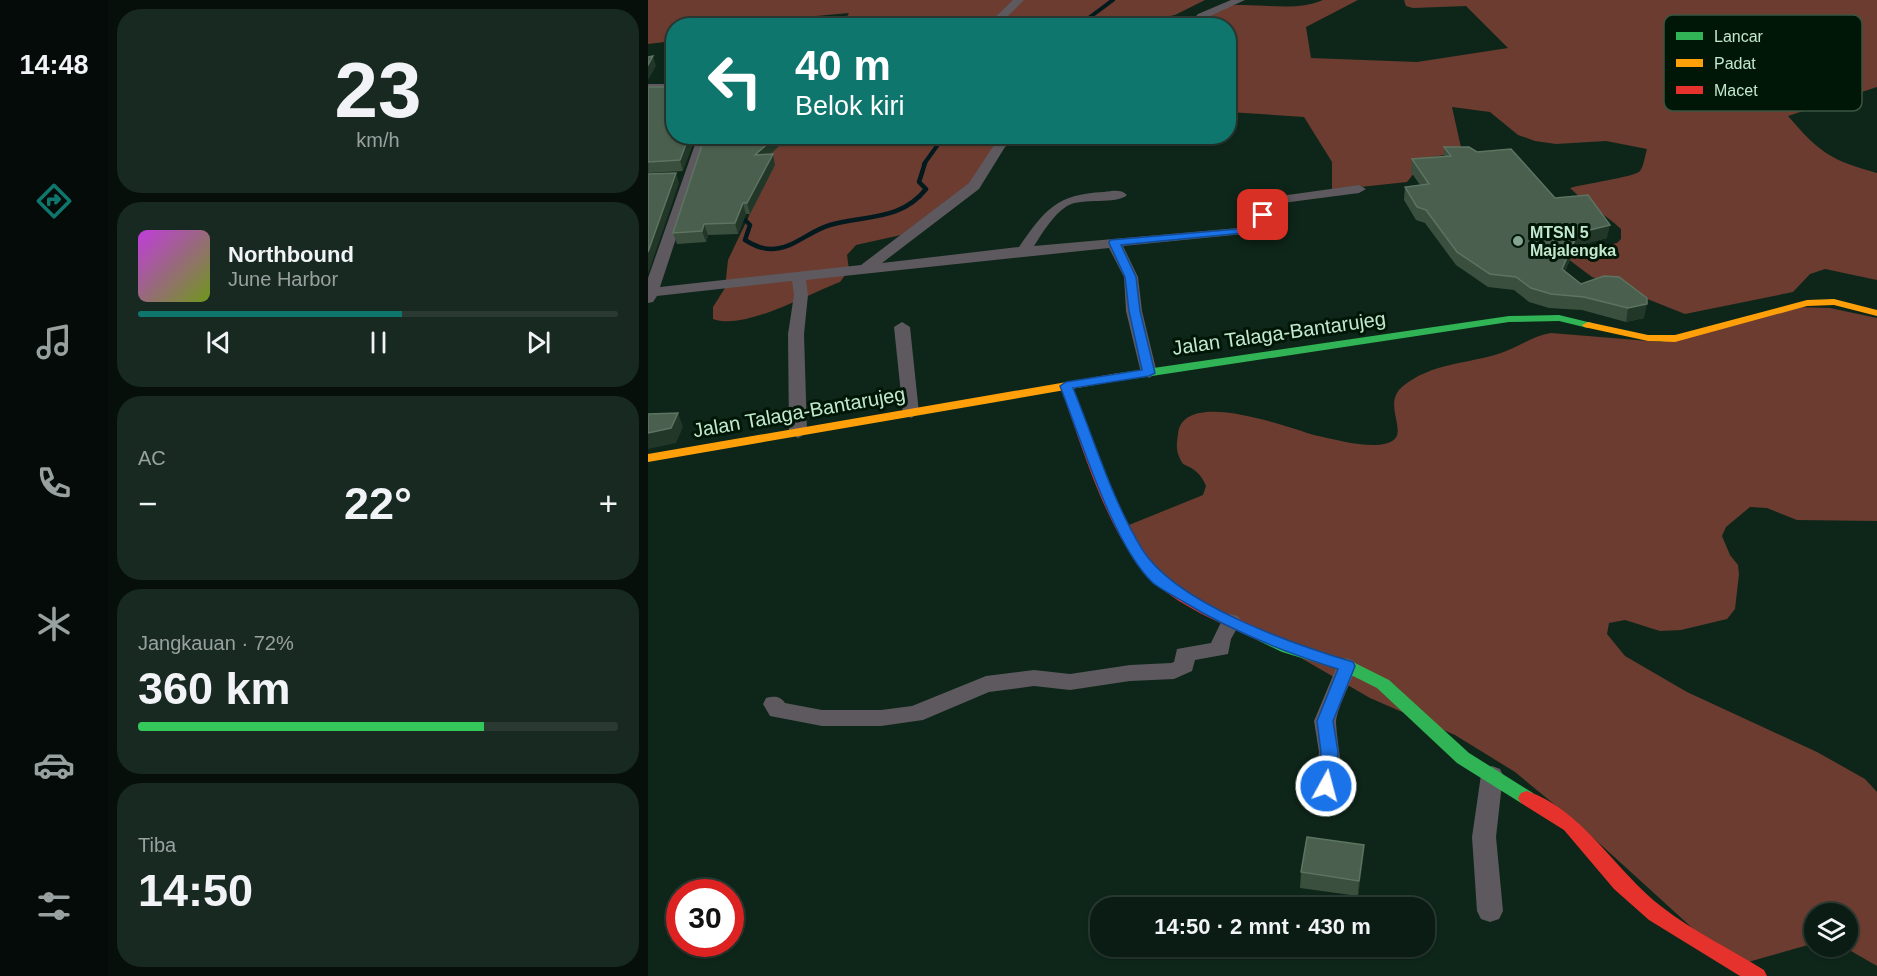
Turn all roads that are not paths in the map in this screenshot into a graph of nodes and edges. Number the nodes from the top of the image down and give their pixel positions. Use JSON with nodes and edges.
{"nodes":[{"id":1,"x":1019,"y":0,"type":"edge"},
{"id":2,"x":1240,"y":0,"type":"edge"},
{"id":3,"x":1000,"y":18,"type":"edge"},
{"id":4,"x":1200,"y":18,"type":"edge"},
{"id":5,"x":648,"y":87,"type":"edge"},
{"id":6,"x":666,"y":87,"type":"edge"},
{"id":7,"x":700,"y":144,"type":"edge"},
{"id":8,"x":1002,"y":144,"type":"edge"},
{"id":9,"x":1359,"y":189,"type":"dead end"},
{"id":10,"x":1120,"y":195,"type":"dead end"},
{"id":11,"x":1114,"y":243,"type":"junction"},
{"id":12,"x":1023,"y":251,"type":"junction"},
{"id":13,"x":865,"y":269,"type":"junction"},
{"id":14,"x":798,"y":276,"type":"junction"},
{"id":15,"x":649,"y":296,"type":"edge"},
{"id":16,"x":1877,"y":314,"type":"edge"},
{"id":17,"x":902,"y":327,"type":"dead end"},
{"id":18,"x":1149,"y":373,"type":"junction"},
{"id":19,"x":1066,"y":386,"type":"junction"},
{"id":20,"x":911,"y":413,"type":"junction"},
{"id":21,"x":798,"y":433,"type":"junction"},
{"id":22,"x":648,"y":458,"type":"edge"},
{"id":23,"x":1231,"y":621,"type":"junction"},
{"id":24,"x":1347,"y":666,"type":"junction"},
{"id":25,"x":774,"y":704,"type":"dead end"},
{"id":26,"x":1492,"y":775,"type":"junction"},
{"id":27,"x":1326,"y":786,"type":"dead end"},
{"id":28,"x":1490,"y":911,"type":"dead end"},
{"id":29,"x":1757,"y":976,"type":"edge"}],
"edges":[{"from":1,"to":3,"type":"street"},
{"from":2,"to":4,"type":"street"},
{"from":5,"to":6,"type":"street"},
{"from":7,"to":15,"type":"street"},
{"from":8,"to":13,"type":"street"},
{"from":9,"to":11,"type":"street"},
{"from":10,"to":12,"type":"street"},
{"from":11,"to":12,"type":"street"},
{"from":11,"to":18,"type":"street"},
{"from":12,"to":13,"type":"street"},
{"from":13,"to":14,"type":"street"},
{"from":14,"to":15,"type":"street"},
{"from":14,"to":21,"type":"street"},
{"from":16,"to":18,"type":"main road","name":"Jalan Talaga-Bantarujeg"},
{"from":17,"to":20,"type":"street"},
{"from":18,"to":19,"type":"main road","name":"Jalan Talaga-Bantarujeg"},
{"from":19,"to":20,"type":"main road","name":"Jalan Talaga-Bantarujeg"},
{"from":19,"to":23,"type":"main road"},
{"from":20,"to":21,"type":"main road","name":"Jalan Talaga-Bantarujeg"},
{"from":21,"to":22,"type":"main road","name":"Jalan Talaga-Bantarujeg"},
{"from":23,"to":24,"type":"main road"},
{"from":23,"to":25,"type":"street"},
{"from":24,"to":26,"type":"main road"},
{"from":24,"to":27,"type":"street"},
{"from":26,"to":28,"type":"street"},
{"from":26,"to":29,"type":"main road"}]}
